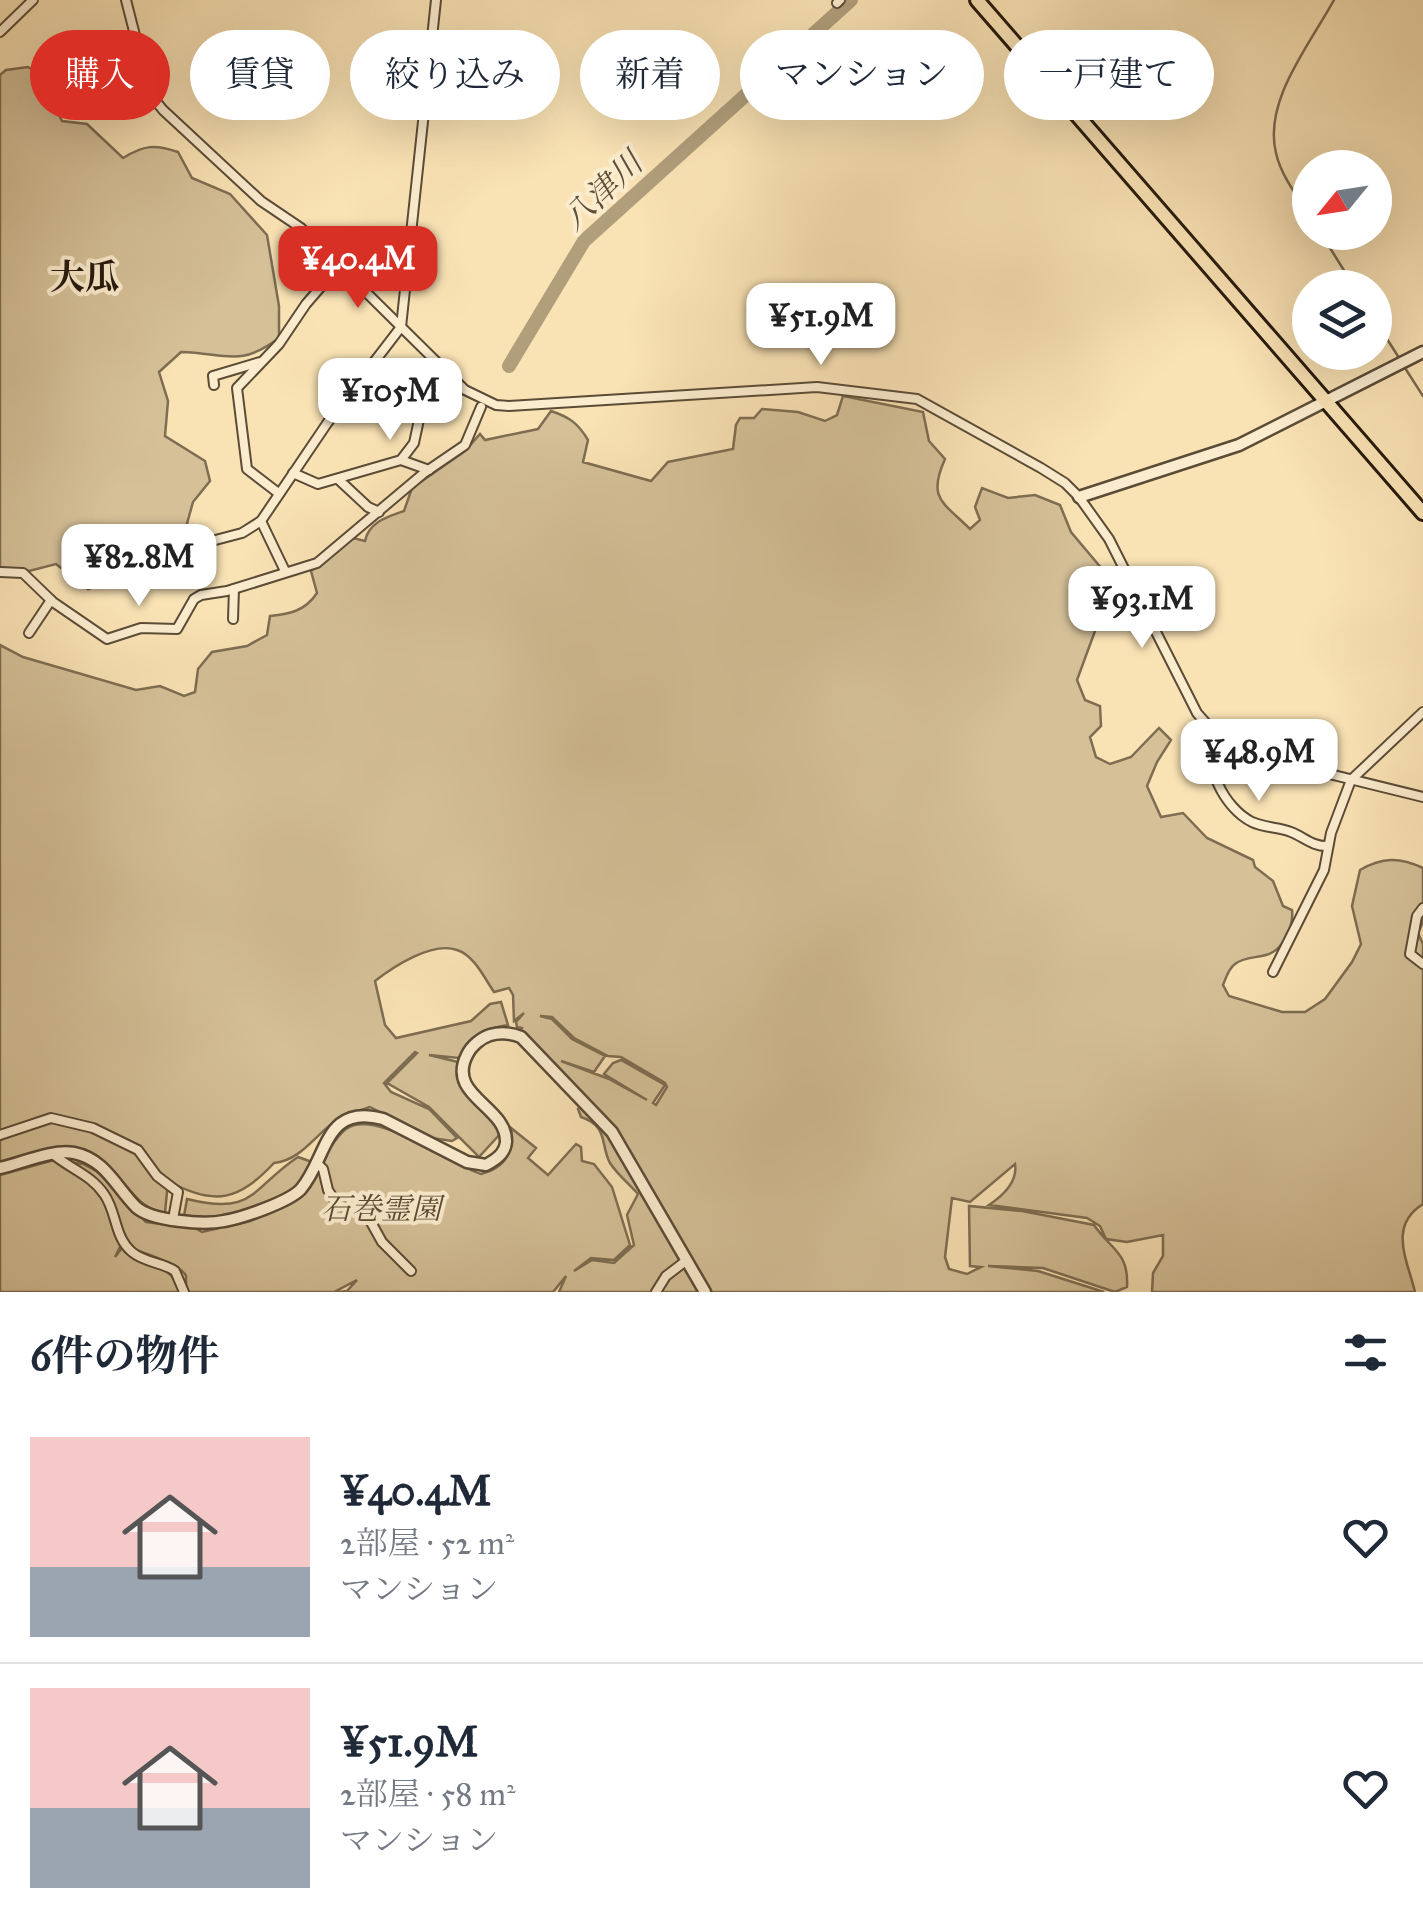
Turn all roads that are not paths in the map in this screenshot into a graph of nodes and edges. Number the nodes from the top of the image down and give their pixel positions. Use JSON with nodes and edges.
{"nodes":[{"id":1,"x":33,"y":0,"type":"edge"},
{"id":2,"x":126,"y":0,"type":"edge"},
{"id":3,"x":436,"y":0,"type":"edge"},
{"id":4,"x":977,"y":0,"type":"edge"},
{"id":5,"x":0,"y":32,"type":"edge"},
{"id":6,"x":339,"y":266,"type":"junction"},
{"id":7,"x":402,"y":328,"type":"junction"},
{"id":8,"x":1423,"y":352,"type":"edge"},
{"id":9,"x":264,"y":361,"type":"junction"},
{"id":10,"x":451,"y":379,"type":"junction"},
{"id":11,"x":214,"y":385,"type":"dead end"},
{"id":12,"x":1325,"y":401,"type":"junction"},
{"id":13,"x":481,"y":408,"type":"dead end"},
{"id":14,"x":400,"y":460,"type":"junction"},
{"id":15,"x":429,"y":470,"type":"junction"},
{"id":16,"x":293,"y":473,"type":"junction"},
{"id":17,"x":338,"y":479,"type":"junction"},
{"id":18,"x":277,"y":492,"type":"junction"},
{"id":19,"x":1079,"y":497,"type":"junction"},
{"id":20,"x":379,"y":512,"type":"junction"},
{"id":21,"x":1423,"y":513,"type":"edge"},
{"id":22,"x":261,"y":520,"type":"junction"},
{"id":23,"x":204,"y":543,"type":"dead end"},
{"id":24,"x":285,"y":571,"type":"junction"},
{"id":25,"x":0,"y":572,"type":"edge"},
{"id":26,"x":234,"y":589,"type":"junction"},
{"id":27,"x":51,"y":600,"type":"junction"},
{"id":28,"x":233,"y":618,"type":"dead end"},
{"id":29,"x":29,"y":633,"type":"dead end"},
{"id":30,"x":1423,"y":712,"type":"edge"},
{"id":31,"x":1216,"y":735,"type":"junction"},
{"id":32,"x":1351,"y":780,"type":"junction"},
{"id":33,"x":1423,"y":797,"type":"edge"},
{"id":34,"x":1328,"y":846,"type":"junction"},
{"id":35,"x":1423,"y":908,"type":"edge"},
{"id":36,"x":1423,"y":964,"type":"edge"},
{"id":37,"x":1273,"y":972,"type":"dead end"},
{"id":38,"x":0,"y":1135,"type":"edge"},
{"id":39,"x":54,"y":1154,"type":"junction"},
{"id":40,"x":316,"y":1162,"type":"junction"},
{"id":41,"x":0,"y":1168,"type":"edge"},
{"id":42,"x":172,"y":1219,"type":"junction"},
{"id":43,"x":686,"y":1260,"type":"junction"},
{"id":44,"x":411,"y":1271,"type":"dead end"},
{"id":45,"x":184,"y":1292,"type":"edge"},
{"id":46,"x":656,"y":1292,"type":"edge"},
{"id":47,"x":705,"y":1292,"type":"edge"}],
"edges":[{"from":1,"to":5,"type":"street"},
{"from":2,"to":6,"type":"street"},
{"from":3,"to":7,"type":"street"},
{"from":4,"to":12,"type":"highway"},
{"from":6,"to":7,"type":"street"},
{"from":6,"to":9,"type":"street"},
{"from":7,"to":10,"type":"street"},
{"from":7,"to":16,"type":"street"},
{"from":8,"to":12,"type":"street"},
{"from":9,"to":11,"type":"street"},
{"from":9,"to":18,"type":"street"},
{"from":10,"to":14,"type":"street"},
{"from":10,"to":19,"type":"street"},
{"from":12,"to":19,"type":"street"},
{"from":12,"to":21,"type":"highway"},
{"from":13,"to":15,"type":"street"},
{"from":14,"to":15,"type":"street"},
{"from":14,"to":17,"type":"street"},
{"from":15,"to":20,"type":"street"},
{"from":16,"to":17,"type":"street"},
{"from":16,"to":18,"type":"street"},
{"from":17,"to":20,"type":"street"},
{"from":18,"to":22,"type":"street"},
{"from":19,"to":31,"type":"street"},
{"from":20,"to":24,"type":"street"},
{"from":22,"to":23,"type":"street"},
{"from":22,"to":24,"type":"street"},
{"from":24,"to":26,"type":"street"},
{"from":25,"to":27,"type":"street"},
{"from":26,"to":27,"type":"street"},
{"from":26,"to":28,"type":"street"},
{"from":27,"to":29,"type":"street"},
{"from":30,"to":32,"type":"street"},
{"from":31,"to":32,"type":"street"},
{"from":31,"to":34,"type":"street"},
{"from":32,"to":33,"type":"street"},
{"from":32,"to":34,"type":"street"},
{"from":34,"to":37,"type":"street"},
{"from":35,"to":36,"type":"street"},
{"from":38,"to":42,"type":"street"},
{"from":39,"to":41,"type":"street"},
{"from":39,"to":42,"type":"street"},
{"from":39,"to":45,"type":"street"},
{"from":40,"to":42,"type":"street"},
{"from":40,"to":43,"type":"street"},
{"from":40,"to":44,"type":"street"},
{"from":43,"to":46,"type":"street"},
{"from":43,"to":47,"type":"street"}]}
